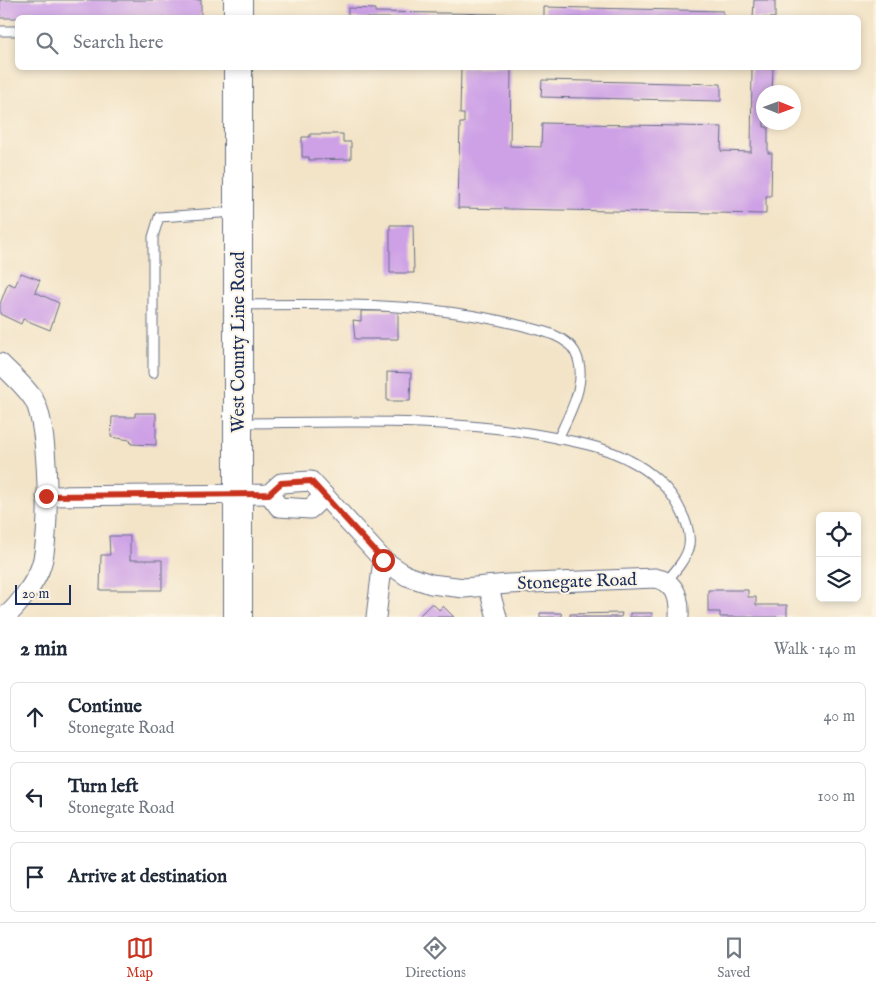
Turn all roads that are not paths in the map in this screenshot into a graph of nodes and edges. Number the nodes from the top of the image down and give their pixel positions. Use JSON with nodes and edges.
{"nodes":[{"id":1,"x":238,"y":0,"type":"edge"},
{"id":2,"x":238,"y":15,"type":"edge"},
{"id":3,"x":0,"y":31,"type":"edge"},
{"id":4,"x":15,"y":31,"type":"edge"},
{"id":5,"x":238,"y":70,"type":"edge"},
{"id":6,"x":238,"y":212,"type":"junction"},
{"id":7,"x":238,"y":305,"type":"junction"},
{"id":8,"x":0,"y":364,"type":"edge"},
{"id":9,"x":153,"y":373,"type":"dead end"},
{"id":10,"x":237,"y":423,"type":"junction"},
{"id":11,"x":558,"y":439,"type":"junction"},
{"id":12,"x":237,"y":494,"type":"junction"},
{"id":13,"x":269,"y":494,"type":"junction"},
{"id":14,"x":46,"y":496,"type":"junction"},
{"id":15,"x":324,"y":496,"type":"junction"},
{"id":16,"x":383,"y":560,"type":"junction"},
{"id":17,"x":666,"y":582,"type":"junction"},
{"id":18,"x":488,"y":586,"type":"junction"},
{"id":19,"x":3,"y":617,"type":"edge"},
{"id":20,"x":238,"y":617,"type":"edge"},
{"id":21,"x":376,"y":617,"type":"edge"},
{"id":22,"x":497,"y":617,"type":"edge"},
{"id":23,"x":679,"y":617,"type":"edge"}],
"edges":[{"from":1,"to":2,"type":"main road"},
{"from":3,"to":4,"type":"lane"},
{"from":5,"to":6,"type":"main road","name":"West County Line Road"},
{"from":6,"to":7,"type":"main road","name":"West County Line Road"},
{"from":6,"to":9,"type":"lane"},
{"from":7,"to":10,"type":"main road","name":"West County Line Road"},
{"from":7,"to":11,"type":"lane"},
{"from":8,"to":14,"type":"street"},
{"from":10,"to":11,"type":"lane"},
{"from":10,"to":12,"type":"main road","name":"West County Line Road"},
{"from":11,"to":17,"type":"lane"},
{"from":12,"to":13,"type":"street","name":"Stonegate Road"},
{"from":12,"to":14,"type":"street","name":"Stonegate Road"},
{"from":12,"to":20,"type":"main road","name":"West County Line Road"},
{"from":13,"to":15,"type":"street","name":"Stonegate Road"},
{"from":13,"to":15,"type":"street"},
{"from":14,"to":19,"type":"street"},
{"from":15,"to":16,"type":"street","name":"Stonegate Road"},
{"from":16,"to":18,"type":"street","name":"Stonegate Road"},
{"from":16,"to":21,"type":"street"},
{"from":17,"to":18,"type":"street","name":"Stonegate Road"},
{"from":17,"to":23,"type":"street"},
{"from":18,"to":22,"type":"street","name":"Stonegate Road"}]}
